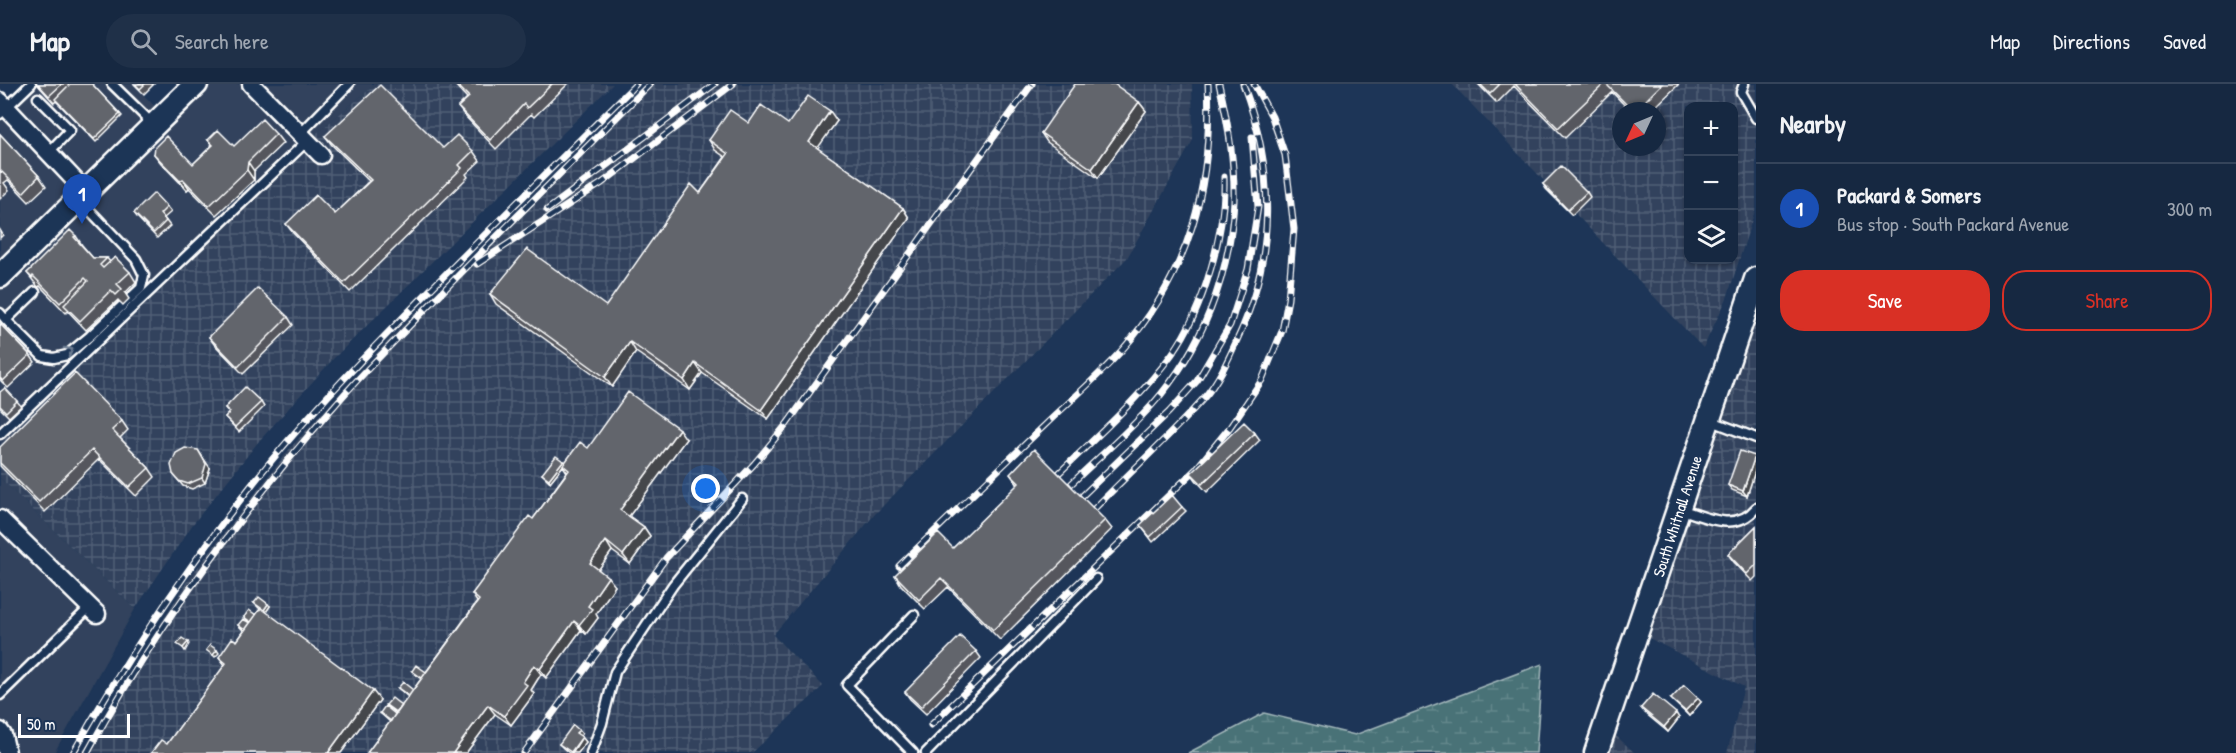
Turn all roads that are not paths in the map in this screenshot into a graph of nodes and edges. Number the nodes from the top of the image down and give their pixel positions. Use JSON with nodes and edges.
{"nodes":[{"id":1,"x":31,"y":84,"type":"edge"},
{"id":2,"x":112,"y":84,"type":"edge"},
{"id":3,"x":196,"y":84,"type":"edge"},
{"id":4,"x":251,"y":84,"type":"edge"},
{"id":5,"x":349,"y":84,"type":"edge"},
{"id":6,"x":1744,"y":84,"type":"edge"},
{"id":7,"x":38,"y":98,"type":"edge"},
{"id":8,"x":2,"y":107,"type":"edge"},
{"id":9,"x":1756,"y":118,"type":"edge"},
{"id":10,"x":154,"y":125,"type":"junction"},
{"id":11,"x":304,"y":137,"type":"junction"},
{"id":12,"x":49,"y":152,"type":"junction"},
{"id":13,"x":321,"y":155,"type":"dead end"},
{"id":14,"x":83,"y":195,"type":"junction"},
{"id":15,"x":0,"y":276,"type":"edge"},
{"id":16,"x":1755,"y":283,"type":"edge"},
{"id":17,"x":34,"y":292,"type":"edge"},
{"id":18,"x":3,"y":316,"type":"edge"},
{"id":19,"x":1709,"y":420,"type":"junction"},
{"id":20,"x":0,"y":434,"type":"edge"},
{"id":21,"x":1756,"y":438,"type":"edge"},
{"id":22,"x":742,"y":499,"type":"dead end"},
{"id":23,"x":1756,"y":508,"type":"edge"},
{"id":24,"x":1679,"y":509,"type":"junction"},
{"id":25,"x":0,"y":519,"type":"edge"},
{"id":26,"x":1096,"y":579,"type":"dead end"},
{"id":27,"x":93,"y":610,"type":"joint"},
{"id":28,"x":914,"y":615,"type":"dead end"},
{"id":29,"x":0,"y":696,"type":"edge"},
{"id":30,"x":0,"y":731,"type":"edge"},
{"id":31,"x":8,"y":753,"type":"edge"},
{"id":32,"x":591,"y":753,"type":"edge"},
{"id":33,"x":913,"y":753,"type":"edge"},
{"id":34,"x":926,"y":753,"type":"edge"},
{"id":35,"x":1596,"y":753,"type":"edge"}],
"edges":[{"from":1,"to":8,"type":"lane"},
{"from":2,"to":10,"type":"lane"},
{"from":3,"to":10,"type":"street"},
{"from":4,"to":11,"type":"street"},
{"from":5,"to":11,"type":"lane"},
{"from":6,"to":9,"type":"lane"},
{"from":7,"to":12,"type":"lane"},
{"from":8,"to":12,"type":"street"},
{"from":10,"to":14,"type":"street"},
{"from":11,"to":13,"type":"street"},
{"from":11,"to":20,"type":"lane"},
{"from":12,"to":14,"type":"street"},
{"from":14,"to":15,"type":"street"},
{"from":18,"to":14,"type":"lane","one_way":true},
{"from":16,"to":19,"type":"street","name":"South Whitnall Avenue"},
{"from":17,"to":18,"type":"lane"},
{"from":19,"to":21,"type":"lane"},
{"from":19,"to":24,"type":"street","name":"South Whitnall Avenue"},
{"from":22,"to":32,"type":"lane"},
{"from":23,"to":24,"type":"lane"},
{"from":24,"to":35,"type":"street","name":"South Whitnall Avenue"},
{"from":25,"to":27,"type":"street"},
{"from":26,"to":34,"type":"lane"},
{"from":27,"to":29,"type":"lane"},
{"from":28,"to":33,"type":"lane"},
{"from":30,"to":31,"type":"street"}]}
